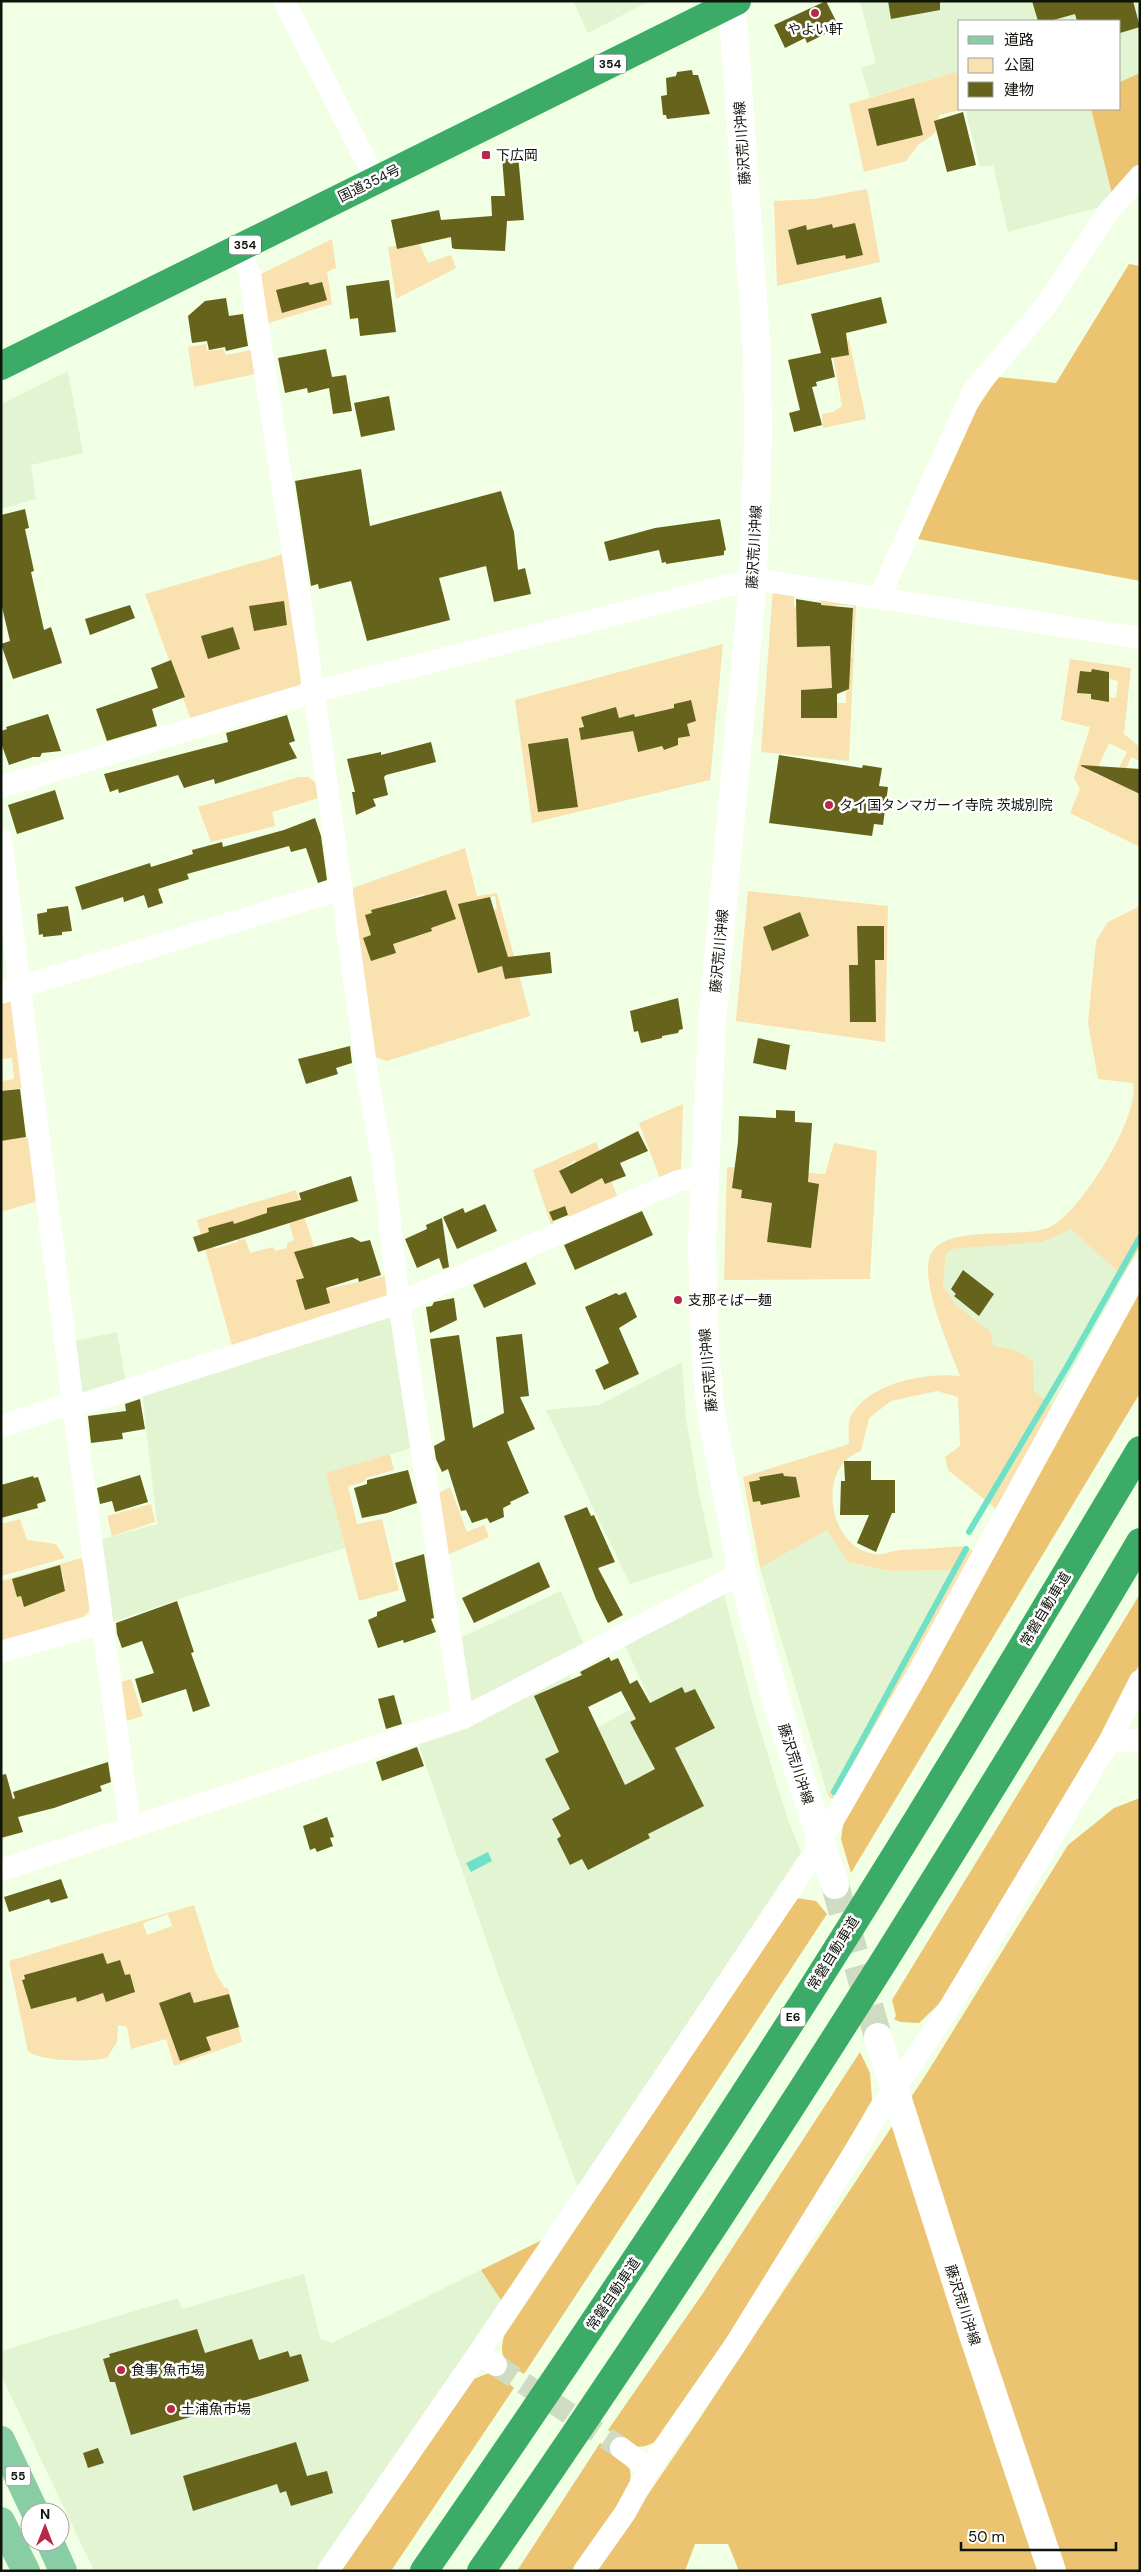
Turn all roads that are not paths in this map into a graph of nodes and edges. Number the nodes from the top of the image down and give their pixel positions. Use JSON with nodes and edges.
{"nodes":[{"id":1,"x":284,"y":1,"type":"edge"},
{"id":2,"x":734,"y":2,"type":"edge"},
{"id":3,"x":1140,"y":176,"type":"edge"},
{"id":4,"x":376,"y":180,"type":"junction"},
{"id":5,"x":239,"y":248,"type":"junction"},
{"id":6,"x":1,"y":366,"type":"edge"},
{"id":7,"x":753,"y":579,"type":"junction"},
{"id":8,"x":879,"y":598,"type":"junction"},
{"id":9,"x":1140,"y":638,"type":"edge"},
{"id":10,"x":314,"y":692,"type":"junction"},
{"id":11,"x":1,"y":787,"type":"edge"},
{"id":12,"x":1,"y":839,"type":"edge"},
{"id":13,"x":342,"y":890,"type":"junction"},
{"id":14,"x":11,"y":990,"type":"edge"},
{"id":15,"x":703,"y":1177,"type":"junction"},
{"id":16,"x":1140,"y":1270,"type":"edge"},
{"id":17,"x":400,"y":1303,"type":"junction"},
{"id":18,"x":73,"y":1405,"type":"junction"},
{"id":19,"x":1,"y":1426,"type":"edge"},
{"id":20,"x":1140,"y":1450,"type":"edge"},
{"id":21,"x":1140,"y":1542,"type":"edge"},
{"id":22,"x":742,"y":1573,"type":"junction"},
{"id":23,"x":102,"y":1623,"type":"junction"},
{"id":24,"x":1,"y":1652,"type":"edge"},
{"id":25,"x":1140,"y":1681,"type":"edge"},
{"id":26,"x":463,"y":1718,"type":"junction"},
{"id":27,"x":1140,"y":1740,"type":"edge"},
{"id":28,"x":1109,"y":1742,"type":"junction"},
{"id":29,"x":130,"y":1827,"type":"junction"},
{"id":30,"x":821,"y":1842,"type":"junction"},
{"id":31,"x":1,"y":1870,"type":"edge"},
{"id":32,"x":835,"y":1885,"type":"tunnel mouth"},
{"id":33,"x":878,"y":2037,"type":"tunnel mouth"},
{"id":34,"x":894,"y":2088,"type":"junction"},
{"id":35,"x":1,"y":2440,"type":"edge"},
{"id":36,"x":621,"y":2448,"type":"tunnel mouth"},
{"id":37,"x":649,"y":2469,"type":"junction"},
{"id":38,"x":10,"y":2479,"type":"edge"},
{"id":39,"x":27,"y":2502,"type":"edge"},
{"id":40,"x":1,"y":2521,"type":"edge"},
{"id":41,"x":54,"y":2552,"type":"edge"},
{"id":42,"x":26,"y":2571,"type":"edge"},
{"id":43,"x":63,"y":2571,"type":"edge"},
{"id":44,"x":328,"y":2571,"type":"edge"},
{"id":45,"x":424,"y":2571,"type":"edge"},
{"id":46,"x":481,"y":2571,"type":"edge"},
{"id":47,"x":584,"y":2571,"type":"edge"},
{"id":48,"x":1052,"y":2571,"type":"edge"}],
"edges":[{"from":1,"to":4,"type":"street"},
{"from":2,"to":4,"type":"highway","name":"国道354号","number":"354"},
{"from":2,"to":7,"type":"main road","name":"藤沢荒川沖線"},
{"from":3,"to":8,"type":"street"},
{"from":4,"to":5,"type":"highway","name":"国道354号","number":"354"},
{"from":5,"to":6,"type":"highway","name":"国道354号","number":"354"},
{"from":5,"to":10,"type":"street"},
{"from":7,"to":8,"type":"street"},
{"from":7,"to":10,"type":"street"},
{"from":7,"to":15,"type":"main road","name":"藤沢荒川沖線"},
{"from":8,"to":9,"type":"street"},
{"from":10,"to":11,"type":"street"},
{"from":10,"to":13,"type":"street"},
{"from":12,"to":14,"type":"street"},
{"from":13,"to":14,"type":"street"},
{"from":13,"to":17,"type":"street"},
{"from":14,"to":18,"type":"street"},
{"from":15,"to":17,"type":"street"},
{"from":15,"to":22,"type":"main road","name":"藤沢荒川沖線"},
{"from":16,"to":30,"type":"street"},
{"from":17,"to":18,"type":"street"},
{"from":17,"to":26,"type":"street"},
{"from":18,"to":19,"type":"street"},
{"from":18,"to":23,"type":"street"},
{"from":20,"to":45,"type":"highway","name":"常磐自動車道","number":"E6"},
{"from":21,"to":46,"type":"highway"},
{"from":22,"to":26,"type":"street"},
{"from":22,"to":30,"type":"main road","name":"藤沢荒川沖線"},
{"from":23,"to":24,"type":"street"},
{"from":23,"to":29,"type":"street"},
{"from":25,"to":28,"type":"street"},
{"from":26,"to":29,"type":"street"},
{"from":27,"to":28,"type":"street"},
{"from":28,"to":34,"type":"street"},
{"from":29,"to":31,"type":"street"},
{"from":30,"to":32,"type":"main road","name":"藤沢荒川沖線"},
{"from":30,"to":44,"type":"street"},
{"from":33,"to":34,"type":"main road","name":"藤沢荒川沖線"},
{"from":34,"to":37,"type":"street"},
{"from":34,"to":48,"type":"main road","name":"藤沢荒川沖線"},
{"from":35,"to":38,"type":"main road","number":"55"},
{"from":36,"to":37,"type":"street"},
{"from":37,"to":47,"type":"street"},
{"from":38,"to":39,"type":"main road","number":"55"},
{"from":40,"to":42,"type":"main road"},
{"from":41,"to":43,"type":"main road"}]}
